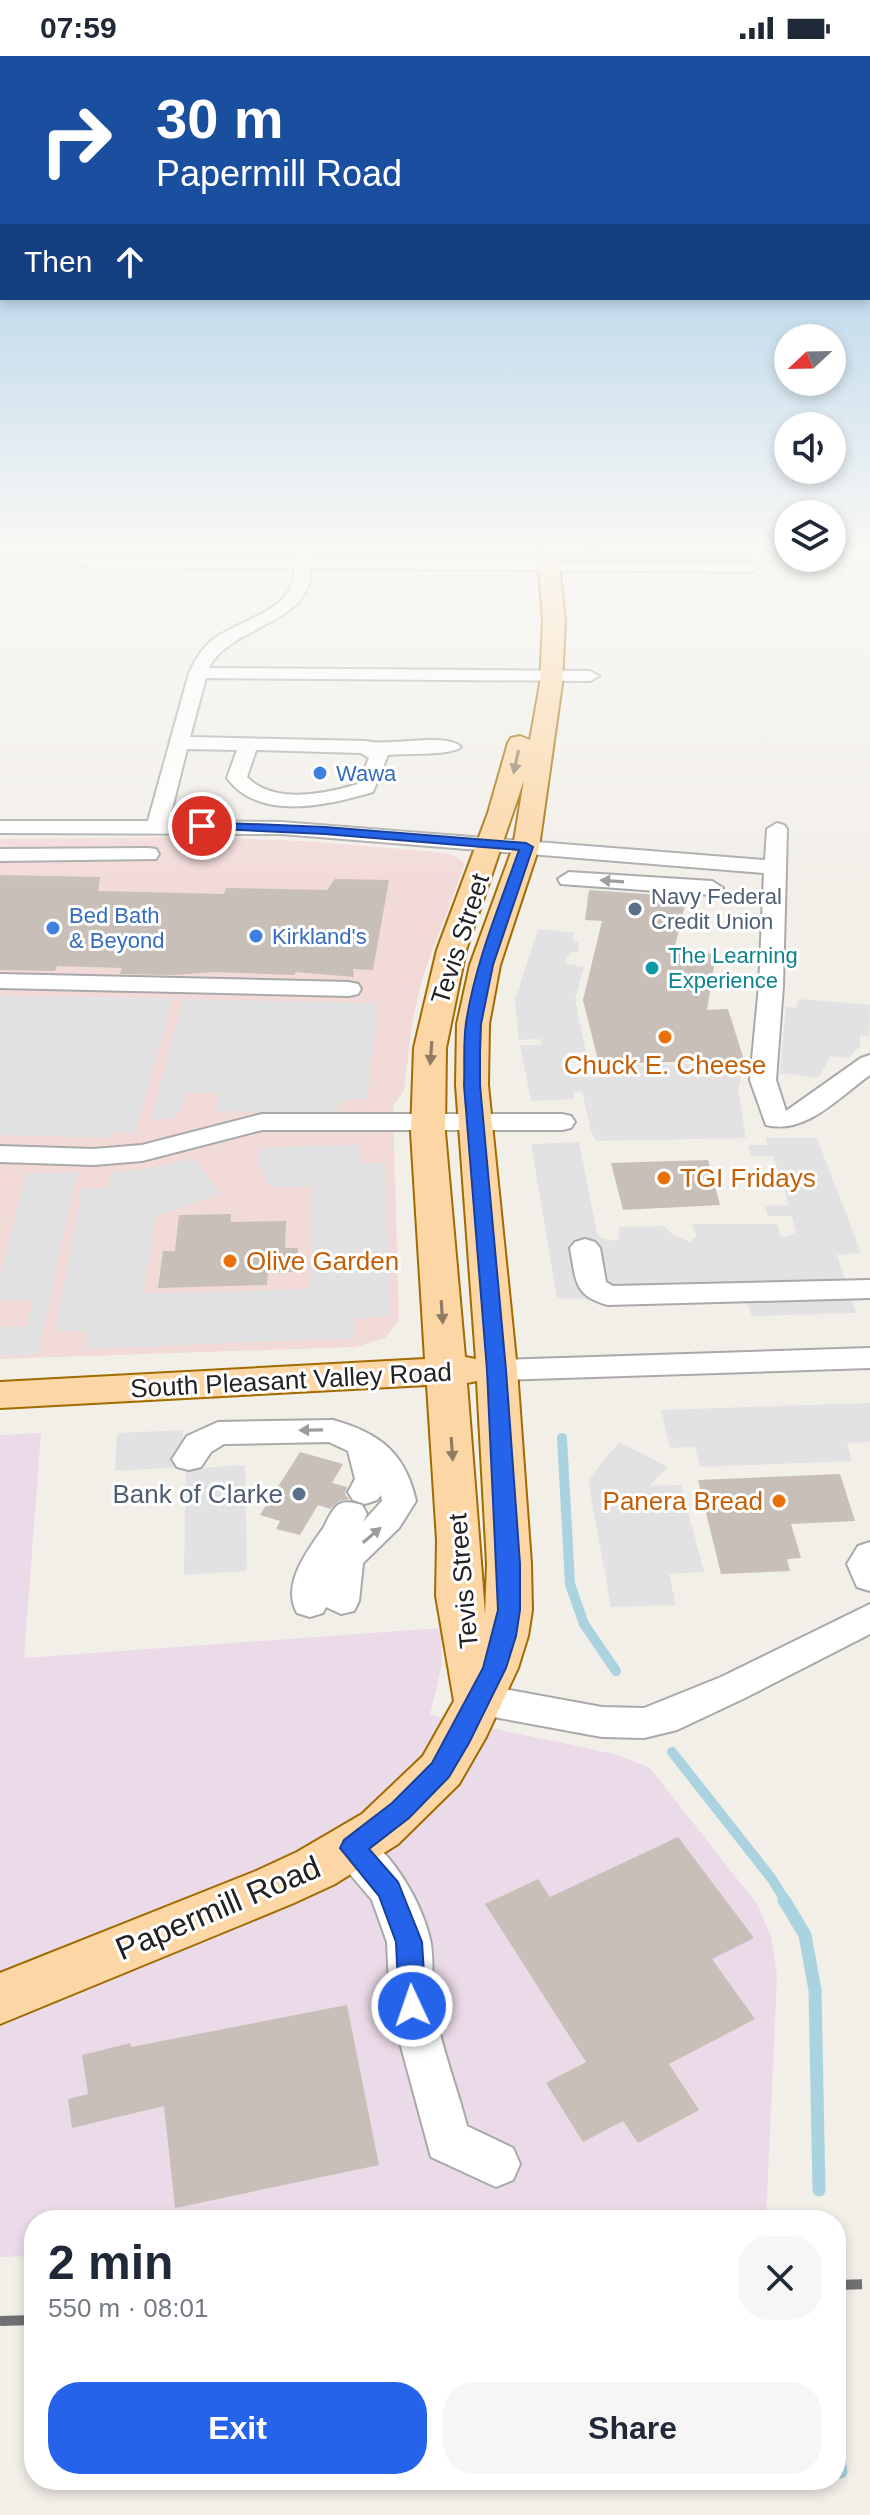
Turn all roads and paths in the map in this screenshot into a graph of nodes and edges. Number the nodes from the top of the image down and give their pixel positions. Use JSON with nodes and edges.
{"nodes":[{"id":1,"x":202,"y":660,"type":"edge"},
{"id":2,"x":535,"y":660,"type":"edge"},
{"id":3,"x":545,"y":660,"type":"edge"},
{"id":4,"x":198,"y":673,"type":"junction"},
{"id":5,"x":541,"y":675,"type":"junction"},
{"id":6,"x":590,"y":676,"type":"dead end"},
{"id":7,"x":179,"y":743,"type":"junction"},
{"id":8,"x":248,"y":745,"type":"junction"},
{"id":9,"x":451,"y":747,"type":"dead end"},
{"id":10,"x":376,"y":751,"type":"junction"},
{"id":11,"x":157,"y":826,"type":"junction"},
{"id":12,"x":0,"y":827,"type":"edge"},
{"id":13,"x":777,"y":829,"type":"dead end"},
{"id":14,"x":491,"y":844,"type":"junction"},
{"id":15,"x":526,"y":847,"type":"junction"},
{"id":16,"x":148,"y":854,"type":"dead end"},
{"id":17,"x":0,"y":855,"type":"edge"},
{"id":18,"x":776,"y":867,"type":"junction"},
{"id":19,"x":569,"y":879,"type":"dead end"},
{"id":20,"x":712,"y":888,"type":"dead end"},
{"id":21,"x":0,"y":981,"type":"edge"},
{"id":22,"x":349,"y":989,"type":"dead end"},
{"id":23,"x":870,"y":1063,"type":"edge"},
{"id":24,"x":430,"y":1122,"type":"junction"},
{"id":25,"x":562,"y":1122,"type":"dead end"},
{"id":26,"x":475,"y":1123,"type":"junction"},
{"id":27,"x":0,"y":1154,"type":"edge"},
{"id":28,"x":585,"y":1248,"type":"dead end"},
{"id":29,"x":870,"y":1289,"type":"edge"},
{"id":30,"x":870,"y":1358,"type":"edge"},
{"id":31,"x":497,"y":1370,"type":"junction"},
{"id":32,"x":446,"y":1371,"type":"junction"},
{"id":33,"x":0,"y":1395,"type":"edge"},
{"id":34,"x":353,"y":1438,"type":"junction"},
{"id":35,"x":189,"y":1459,"type":"dead end"},
{"id":36,"x":870,"y":1555,"type":"edge"},
{"id":37,"x":870,"y":1578,"type":"edge"},
{"id":38,"x":870,"y":1618,"type":"edge"},
{"id":39,"x":477,"y":1699,"type":"junction"},
{"id":40,"x":353,"y":1848,"type":"junction"},
{"id":41,"x":0,"y":1999,"type":"edge"},
{"id":42,"x":496,"y":2164,"type":"dead end"}],
"edges":[{"from":1,"to":4,"type":"street"},
{"from":2,"to":5,"type":"main road"},
{"from":3,"to":5,"type":"main road"},
{"from":4,"to":5,"type":"street"},
{"from":4,"to":7,"type":"street"},
{"from":5,"to":6,"type":"street"},
{"from":5,"to":14,"type":"main road","name":"Tevis Street","one_way":true},
{"from":5,"to":15,"type":"main road","name":"Tevis Street"},
{"from":7,"to":8,"type":"street"},
{"from":7,"to":11,"type":"street"},
{"from":8,"to":10,"type":"street"},
{"from":8,"to":10,"type":"street"},
{"from":9,"to":10,"type":"street"},
{"from":11,"to":12,"type":"street"},
{"from":11,"to":14,"type":"street"},
{"from":13,"to":18,"type":"street"},
{"from":14,"to":15,"type":"street"},
{"from":14,"to":24,"type":"main road","name":"Tevis Street","one_way":true},
{"from":15,"to":18,"type":"street"},
{"from":15,"to":26,"type":"main road","name":"Tevis Street"},
{"from":16,"to":17,"type":"street"},
{"from":18,"to":23,"type":"street"},
{"from":20,"to":19,"type":"street","one_way":true},
{"from":21,"to":22,"type":"street"},
{"from":24,"to":26,"type":"street"},
{"from":24,"to":27,"type":"street"},
{"from":24,"to":32,"type":"main road","name":"Tevis Street","one_way":true},
{"from":25,"to":26,"type":"street"},
{"from":26,"to":31,"type":"main road","name":"Tevis Street"},
{"from":28,"to":29,"type":"street"},
{"from":30,"to":31,"type":"street","name":"South Pleasant Valley Road"},
{"from":31,"to":32,"type":"main road","name":"South Pleasant Valley Road"},
{"from":31,"to":39,"type":"main road","name":"Tevis Street"},
{"from":32,"to":33,"type":"main road","name":"South Pleasant Valley Road"},
{"from":32,"to":39,"type":"main road","name":"Tevis Street","one_way":true},
{"from":34,"to":34,"type":"street","one_way":true},
{"from":34,"to":35,"type":"street","one_way":true},
{"from":36,"to":37,"type":"street"},
{"from":38,"to":39,"type":"street"},
{"from":39,"to":40,"type":"main road","name":"Papermill Road"},
{"from":40,"to":41,"type":"main road","name":"Papermill Road"},
{"from":40,"to":42,"type":"street"}]}
